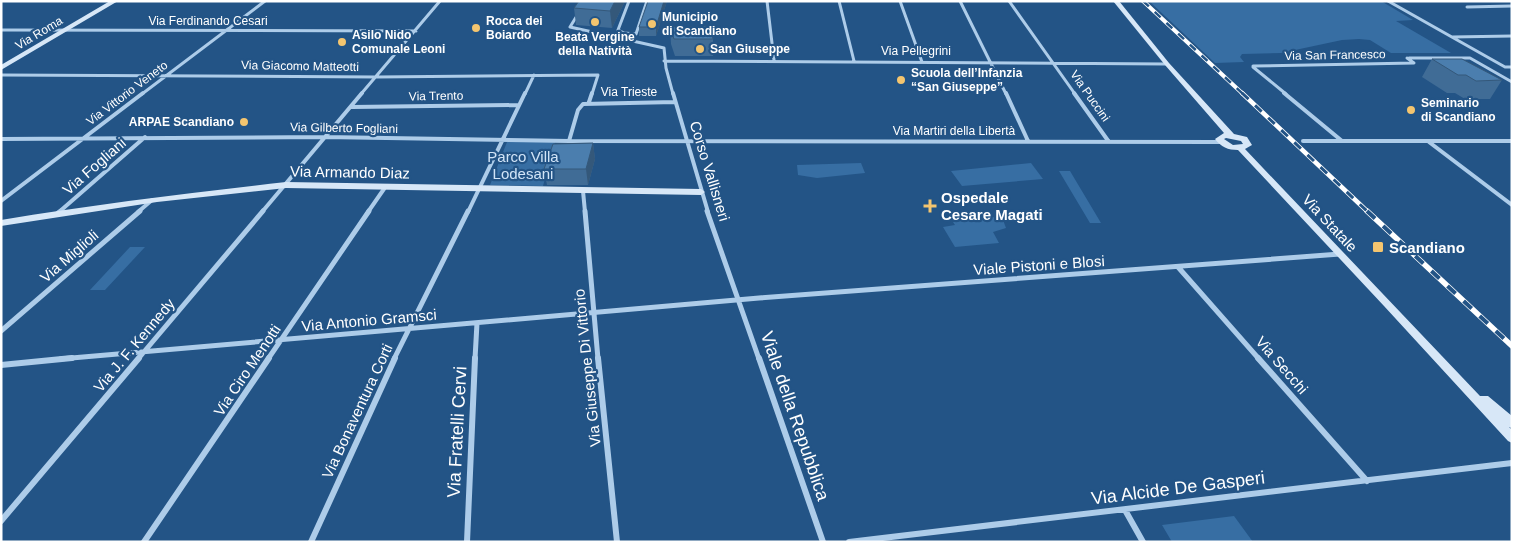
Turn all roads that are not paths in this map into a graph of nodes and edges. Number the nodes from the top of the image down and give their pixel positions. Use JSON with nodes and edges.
{"nodes":[{"id":1,"x":115,"y":1,"type":"edge"},
{"id":2,"x":266,"y":1,"type":"edge"},
{"id":3,"x":440,"y":1,"type":"edge"},
{"id":4,"x":628,"y":1,"type":"edge"},
{"id":5,"x":647,"y":1,"type":"edge"},
{"id":6,"x":767,"y":1,"type":"edge"},
{"id":7,"x":839,"y":1,"type":"edge"},
{"id":8,"x":900,"y":1,"type":"edge"},
{"id":9,"x":960,"y":1,"type":"edge"},
{"id":10,"x":1009,"y":1,"type":"edge"},
{"id":11,"x":1116,"y":1,"type":"edge"},
{"id":12,"x":1388,"y":1,"type":"edge"},
{"id":13,"x":1512,"y":6,"type":"edge"},
{"id":14,"x":1467,"y":7,"type":"dead end"},
{"id":15,"x":583,"y":8,"type":"edge"},
{"id":16,"x":1,"y":30,"type":"edge"},
{"id":17,"x":66,"y":30,"type":"junction"},
{"id":18,"x":228,"y":30,"type":"junction"},
{"id":19,"x":416,"y":31,"type":"junction"},
{"id":20,"x":1512,"y":36,"type":"edge"},
{"id":21,"x":1451,"y":37,"type":"junction"},
{"id":22,"x":774,"y":60,"type":"junction"},
{"id":23,"x":664,"y":61,"type":"junction"},
{"id":24,"x":854,"y":61,"type":"junction"},
{"id":25,"x":922,"y":62,"type":"junction"},
{"id":26,"x":991,"y":62,"type":"junction"},
{"id":27,"x":1054,"y":62,"type":"junction"},
{"id":28,"x":1166,"y":64,"type":"junction"},
{"id":29,"x":1512,"y":67,"type":"edge"},
{"id":30,"x":1,"y":68,"type":"edge"},
{"id":31,"x":1,"y":75,"type":"edge"},
{"id":32,"x":168,"y":75,"type":"junction"},
{"id":33,"x":534,"y":75,"type":"junction"},
{"id":34,"x":377,"y":77,"type":"junction"},
{"id":35,"x":1512,"y":82,"type":"edge"},
{"id":36,"x":589,"y":102,"type":"junction"},
{"id":37,"x":675,"y":102,"type":"junction"},
{"id":38,"x":519,"y":105,"type":"junction"},
{"id":39,"x":352,"y":107,"type":"junction"},
{"id":40,"x":1230,"y":135,"type":"junction"},
{"id":41,"x":145,"y":137,"type":"junction"},
{"id":42,"x":325,"y":137,"type":"junction"},
{"id":43,"x":85,"y":138,"type":"junction"},
{"id":44,"x":1,"y":139,"type":"edge"},
{"id":45,"x":1028,"y":140,"type":"junction"},
{"id":46,"x":503,"y":141,"type":"junction"},
{"id":47,"x":569,"y":141,"type":"junction"},
{"id":48,"x":687,"y":141,"type":"junction"},
{"id":49,"x":1303,"y":141,"type":"dead end"},
{"id":50,"x":1342,"y":141,"type":"junction"},
{"id":51,"x":1429,"y":141,"type":"junction"},
{"id":52,"x":1109,"y":142,"type":"junction"},
{"id":53,"x":1221,"y":142,"type":"junction"},
{"id":54,"x":1512,"y":142,"type":"edge"},
{"id":55,"x":1240,"y":148,"type":"junction"},
{"id":56,"x":286,"y":185,"type":"junction"},
{"id":57,"x":386,"y":186,"type":"junction"},
{"id":58,"x":480,"y":188,"type":"junction"},
{"id":59,"x":584,"y":191,"type":"junction"},
{"id":60,"x":702,"y":192,"type":"junction"},
{"id":61,"x":152,"y":199,"type":"junction"},
{"id":62,"x":1,"y":201,"type":"edge"},
{"id":63,"x":1512,"y":205,"type":"edge"},
{"id":64,"x":58,"y":213,"type":"junction"},
{"id":65,"x":1,"y":223,"type":"edge"},
{"id":66,"x":1340,"y":254,"type":"junction"},
{"id":67,"x":1178,"y":267,"type":"junction"},
{"id":68,"x":740,"y":300,"type":"junction"},
{"id":69,"x":593,"y":313,"type":"junction"},
{"id":70,"x":1399,"y":317,"type":"junction"},
{"id":71,"x":477,"y":323,"type":"junction"},
{"id":72,"x":408,"y":329,"type":"junction"},
{"id":73,"x":1,"y":331,"type":"edge"},
{"id":74,"x":282,"y":340,"type":"junction"},
{"id":75,"x":146,"y":352,"type":"junction"},
{"id":76,"x":1,"y":365,"type":"edge"},
{"id":77,"x":1512,"y":423,"type":"edge"},
{"id":78,"x":1512,"y":438,"type":"edge"},
{"id":79,"x":1512,"y":463,"type":"edge"},
{"id":80,"x":1367,"y":481,"type":"junction"},
{"id":81,"x":1125,"y":510,"type":"junction"},
{"id":82,"x":1,"y":521,"type":"edge"},
{"id":83,"x":144,"y":542,"type":"edge"},
{"id":84,"x":310,"y":542,"type":"edge"},
{"id":85,"x":467,"y":542,"type":"edge"},
{"id":86,"x":617,"y":542,"type":"edge"},
{"id":87,"x":823,"y":542,"type":"edge"},
{"id":88,"x":848,"y":542,"type":"edge"},
{"id":89,"x":1143,"y":542,"type":"edge"}],
"edges":[{"from":1,"to":17,"type":"main road","name":"Via Roma"},
{"from":2,"to":18,"type":"street","name":"Via Vittorio Veneto"},
{"from":3,"to":19,"type":"street","name":"Via J. F. Kennedy"},
{"from":4,"to":5,"type":"street"},
{"from":6,"to":22,"type":"street"},
{"from":7,"to":24,"type":"street"},
{"from":8,"to":25,"type":"street"},
{"from":9,"to":26,"type":"street"},
{"from":10,"to":27,"type":"street","name":"Via Puccini"},
{"from":11,"to":28,"type":"main road","name":"Via Statale"},
{"from":12,"to":21,"type":"street"},
{"from":13,"to":14,"type":"street"},
{"from":15,"to":23,"type":"street","name":"Corso Vallisneri"},
{"from":16,"to":17,"type":"street","name":"Via Ferdinando Cesari"},
{"from":17,"to":18,"type":"street","name":"Via Ferdinando Cesari"},
{"from":17,"to":30,"type":"main road","name":"Via Roma"},
{"from":18,"to":19,"type":"street","name":"Via Ferdinando Cesari"},
{"from":18,"to":32,"type":"street","name":"Via Vittorio Veneto"},
{"from":19,"to":34,"type":"street","name":"Via J. F. Kennedy"},
{"from":20,"to":21,"type":"street"},
{"from":21,"to":29,"type":"street"},
{"from":22,"to":23,"type":"street","name":"Via Pellegrini"},
{"from":22,"to":24,"type":"street","name":"Via Pellegrini"},
{"from":23,"to":37,"type":"street","name":"Corso Vallisneri"},
{"from":24,"to":25,"type":"street","name":"Via Pellegrini"},
{"from":25,"to":26,"type":"street","name":"Via Pellegrini"},
{"from":26,"to":27,"type":"street","name":"Via Pellegrini"},
{"from":26,"to":45,"type":"street"},
{"from":27,"to":28,"type":"street","name":"Via Pellegrini"},
{"from":27,"to":52,"type":"street","name":"Via Puccini"},
{"from":28,"to":40,"type":"main road","name":"Via Statale"},
{"from":31,"to":32,"type":"street","name":"Via Giacomo Matteotti"},
{"from":32,"to":34,"type":"street","name":"Via Giacomo Matteotti"},
{"from":32,"to":43,"type":"street","name":"Via Vittorio Veneto"},
{"from":33,"to":34,"type":"street","name":"Via Giacomo Matteotti"},
{"from":33,"to":36,"type":"street","name":"Via Giacomo Matteotti"},
{"from":33,"to":38,"type":"street","name":"Via Bonaventura Corti"},
{"from":34,"to":39,"type":"street","name":"Via J. F. Kennedy"},
{"from":35,"to":50,"type":"street","name":"Via San Francesco"},
{"from":36,"to":37,"type":"street","name":"Via Trieste"},
{"from":36,"to":47,"type":"street","name":"Via Trieste"},
{"from":37,"to":48,"type":"street","name":"Corso Vallisneri"},
{"from":38,"to":39,"type":"street","name":"Via Trento"},
{"from":38,"to":46,"type":"street","name":"Via Bonaventura Corti"},
{"from":39,"to":42,"type":"street","name":"Via J. F. Kennedy"},
{"from":40,"to":53,"type":"main road"},
{"from":40,"to":55,"type":"main road","name":"Via Statale"},
{"from":41,"to":42,"type":"street","name":"Via Gilberto Fogliani"},
{"from":41,"to":43,"type":"street","name":"Via Gilberto Fogliani"},
{"from":41,"to":64,"type":"street","name":"Via Fogliani"},
{"from":42,"to":46,"type":"street","name":"Via Gilberto Fogliani"},
{"from":42,"to":56,"type":"street","name":"Via J. F. Kennedy"},
{"from":43,"to":44,"type":"street","name":"Via Gilberto Fogliani"},
{"from":43,"to":62,"type":"street","name":"Via Vittorio Veneto"},
{"from":45,"to":48,"type":"street","name":"Via Martiri della Libertà"},
{"from":45,"to":52,"type":"street","name":"Via Martiri della Libertà"},
{"from":46,"to":47,"type":"street","name":"Via Gilberto Fogliani"},
{"from":46,"to":58,"type":"street","name":"Via Bonaventura Corti"},
{"from":47,"to":48,"type":"street","name":"Via Gilberto Fogliani"},
{"from":48,"to":60,"type":"street","name":"Corso Vallisneri"},
{"from":49,"to":50,"type":"street"},
{"from":50,"to":51,"type":"street"},
{"from":51,"to":54,"type":"street"},
{"from":51,"to":63,"type":"street"},
{"from":52,"to":53,"type":"street","name":"Via Martiri della Libertà"},
{"from":53,"to":55,"type":"main road","name":"Via Statale"},
{"from":55,"to":66,"type":"main road","name":"Via Statale"},
{"from":56,"to":57,"type":"main road","name":"Via Armando Diaz"},
{"from":56,"to":61,"type":"main road","name":"Via Armando Diaz"},
{"from":56,"to":75,"type":"street","name":"Via J. F. Kennedy"},
{"from":57,"to":58,"type":"main road","name":"Via Armando Diaz"},
{"from":57,"to":74,"type":"street","name":"Via Ciro Menotti"},
{"from":58,"to":59,"type":"main road","name":"Via Armando Diaz"},
{"from":58,"to":72,"type":"street","name":"Via Bonaventura Corti"},
{"from":59,"to":60,"type":"main road","name":"Via Armando Diaz"},
{"from":59,"to":69,"type":"street","name":"Via Giuseppe Di Vittorio"},
{"from":60,"to":68,"type":"street","name":"Corso Vallisneri"},
{"from":61,"to":64,"type":"main road","name":"Via Armando Diaz"},
{"from":61,"to":73,"type":"street","name":"Via Miglioli"},
{"from":64,"to":65,"type":"main road","name":"Via Armando Diaz"},
{"from":66,"to":67,"type":"street","name":"Viale Pistoni e Blosi"},
{"from":66,"to":70,"type":"main road","name":"Via Statale"},
{"from":67,"to":68,"type":"street","name":"Viale Pistoni e Blosi"},
{"from":67,"to":80,"type":"street","name":"Via Secchi"},
{"from":68,"to":69,"type":"street","name":"Via Antonio Gramsci"},
{"from":68,"to":87,"type":"street","name":"Viale della Repubblica"},
{"from":69,"to":71,"type":"street","name":"Via Antonio Gramsci"},
{"from":69,"to":86,"type":"street","name":"Via Giuseppe Di Vittorio"},
{"from":70,"to":77,"type":"main road"},
{"from":70,"to":78,"type":"main road"},
{"from":71,"to":72,"type":"street","name":"Via Antonio Gramsci"},
{"from":71,"to":85,"type":"street","name":"Via Fratelli Cervi"},
{"from":72,"to":74,"type":"street","name":"Via Antonio Gramsci"},
{"from":72,"to":84,"type":"street","name":"Via Bonaventura Corti"},
{"from":74,"to":75,"type":"street","name":"Via Antonio Gramsci"},
{"from":74,"to":83,"type":"street","name":"Via Ciro Menotti"},
{"from":75,"to":76,"type":"street","name":"Via Antonio Gramsci"},
{"from":75,"to":82,"type":"street","name":"Via J. F. Kennedy"},
{"from":79,"to":80,"type":"street","name":"Via Alcide De Gasperi"},
{"from":80,"to":81,"type":"street","name":"Via Alcide De Gasperi"},
{"from":81,"to":88,"type":"street","name":"Via Alcide De Gasperi"},
{"from":81,"to":89,"type":"street"}]}
